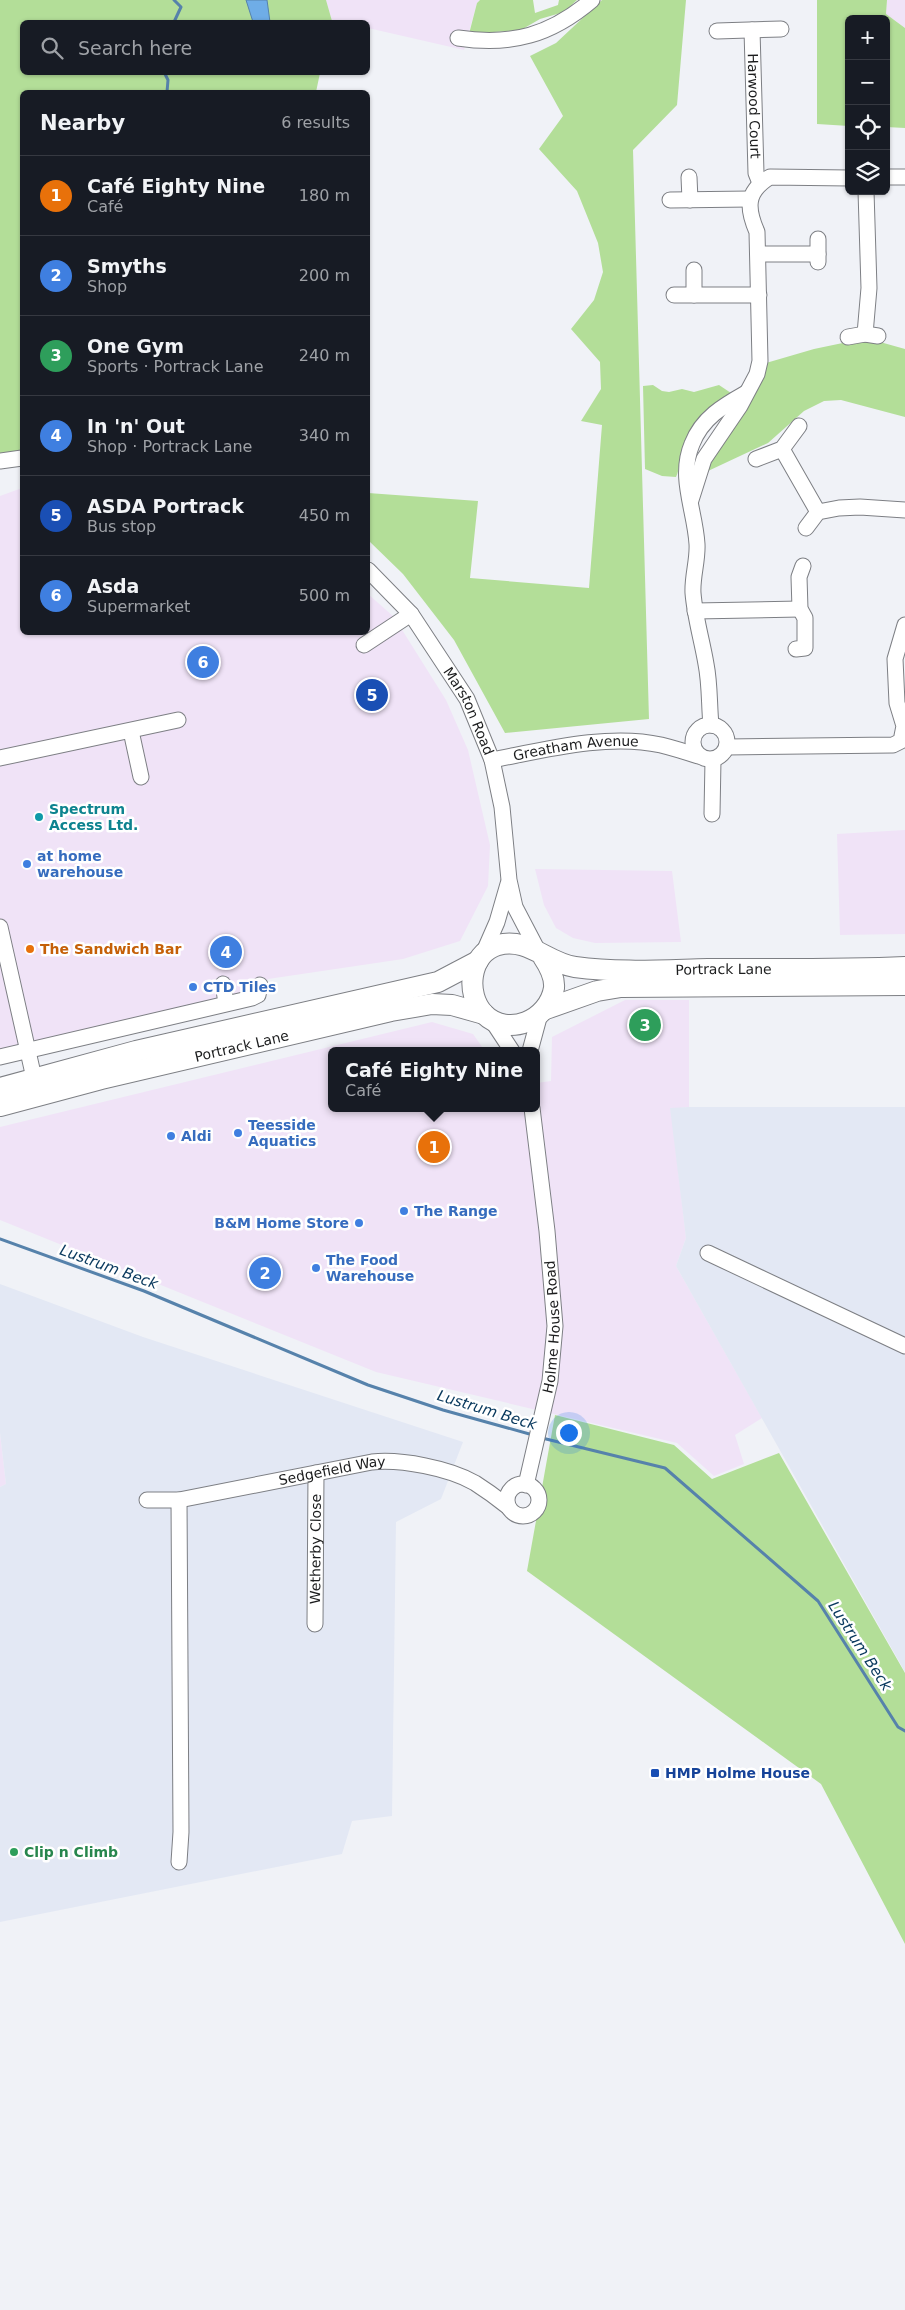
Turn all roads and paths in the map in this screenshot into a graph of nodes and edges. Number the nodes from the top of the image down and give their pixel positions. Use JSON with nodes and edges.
{"nodes":[{"id":1,"x":592,"y":0,"type":"edge"},
{"id":2,"x":781,"y":29,"type":"dead end"},
{"id":3,"x":752,"y":30,"type":"junction"},
{"id":4,"x":717,"y":31,"type":"dead end"},
{"id":5,"x":458,"y":38,"type":"dead end"},
{"id":6,"x":689,"y":177,"type":"dead end"},
{"id":7,"x":890,"y":177,"type":"edge"},
{"id":8,"x":905,"y":177,"type":"edge"},
{"id":9,"x":845,"y":178,"type":"edge"},
{"id":10,"x":760,"y":183,"type":"junction"},
{"id":11,"x":866,"y":195,"type":"edge"},
{"id":12,"x":750,"y":199,"type":"junction"},
{"id":13,"x":670,"y":200,"type":"dead end"},
{"id":14,"x":690,"y":200,"type":"junction"},
{"id":15,"x":818,"y":252,"type":"dead end"},
{"id":16,"x":758,"y":254,"type":"junction"},
{"id":17,"x":694,"y":270,"type":"dead end"},
{"id":18,"x":674,"y":295,"type":"dead end"},
{"id":19,"x":694,"y":295,"type":"junction"},
{"id":20,"x":759,"y":296,"type":"junction"},
{"id":21,"x":848,"y":337,"type":"dead end"},
{"id":22,"x":746,"y":393,"type":"junction"},
{"id":23,"x":799,"y":426,"type":"dead end"},
{"id":24,"x":782,"y":449,"type":"junction"},
{"id":25,"x":20,"y":458,"type":"edge"},
{"id":26,"x":756,"y":458,"type":"dead end"},
{"id":27,"x":0,"y":461,"type":"edge"},
{"id":28,"x":691,"y":500,"type":"junction"},
{"id":29,"x":905,"y":510,"type":"edge"},
{"id":30,"x":818,"y":512,"type":"junction"},
{"id":31,"x":806,"y":528,"type":"dead end"},
{"id":32,"x":803,"y":566,"type":"dead end"},
{"id":33,"x":370,"y":572,"type":"edge"},
{"id":34,"x":800,"y":609,"type":"junction"},
{"id":35,"x":695,"y":611,"type":"junction"},
{"id":36,"x":411,"y":614,"type":"junction"},
{"id":37,"x":905,"y":625,"type":"edge"},
{"id":38,"x":364,"y":645,"type":"dead end"},
{"id":39,"x":796,"y":649,"type":"dead end"},
{"id":40,"x":178,"y":720,"type":"dead end"},
{"id":41,"x":711,"y":725,"type":"junction"},
{"id":42,"x":131,"y":731,"type":"junction"},
{"id":43,"x":694,"y":734,"type":"junction"},
{"id":44,"x":659,"y":744,"type":"junction"},
{"id":45,"x":727,"y":747,"type":"junction"},
{"id":46,"x":698,"y":756,"type":"junction"},
{"id":47,"x":0,"y":758,"type":"edge"},
{"id":48,"x":492,"y":760,"type":"junction"},
{"id":49,"x":713,"y":760,"type":"junction"},
{"id":50,"x":141,"y":777,"type":"dead end"},
{"id":51,"x":712,"y":814,"type":"dead end"},
{"id":52,"x":509,"y":880,"type":"junction"},
{"id":53,"x":0,"y":927,"type":"edge"},
{"id":54,"x":541,"y":954,"type":"junction"},
{"id":55,"x":481,"y":958,"type":"junction"},
{"id":56,"x":905,"y":967,"type":"edge"},
{"id":57,"x":223,"y":984,"type":"dead end"},
{"id":58,"x":905,"y":984,"type":"edge"},
{"id":59,"x":260,"y":985,"type":"dead end"},
{"id":60,"x":226,"y":1003,"type":"junction"},
{"id":61,"x":543,"y":1012,"type":"junction"},
{"id":62,"x":488,"y":1016,"type":"junction"},
{"id":63,"x":509,"y":1047,"type":"edge"},
{"id":64,"x":531,"y":1047,"type":"edge"},
{"id":65,"x":28,"y":1050,"type":"junction"},
{"id":66,"x":0,"y":1057,"type":"edge"},
{"id":67,"x":34,"y":1078,"type":"junction"},
{"id":68,"x":0,"y":1088,"type":"edge"},
{"id":69,"x":0,"y":1106,"type":"edge"},
{"id":70,"x":532,"y":1112,"type":"edge"},
{"id":71,"x":708,"y":1253,"type":"dead end"},
{"id":72,"x":905,"y":1346,"type":"edge"},
{"id":73,"x":316,"y":1473,"type":"junction"},
{"id":74,"x":474,"y":1482,"type":"junction"},
{"id":75,"x":522,"y":1485,"type":"junction"},
{"id":76,"x":146,"y":1500,"type":"dead end"},
{"id":77,"x":179,"y":1500,"type":"junction"},
{"id":78,"x":507,"y":1506,"type":"junction"},
{"id":79,"x":315,"y":1624,"type":"dead end"},
{"id":80,"x":179,"y":1862,"type":"dead end"}],
"edges":[{"from":1,"to":5,"type":"street"},
{"from":2,"to":3,"type":"street"},
{"from":3,"to":4,"type":"street"},
{"from":3,"to":10,"type":"street","name":"Harwood Court"},
{"from":6,"to":14,"type":"street"},
{"from":7,"to":8,"type":"street"},
{"from":9,"to":10,"type":"street"},
{"from":10,"to":12,"type":"street"},
{"from":11,"to":21,"type":"street"},
{"from":12,"to":14,"type":"street"},
{"from":12,"to":16,"type":"street"},
{"from":13,"to":14,"type":"street"},
{"from":15,"to":16,"type":"street"},
{"from":16,"to":20,"type":"street"},
{"from":17,"to":19,"type":"street"},
{"from":18,"to":19,"type":"street"},
{"from":19,"to":20,"type":"street"},
{"from":20,"to":22,"type":"street"},
{"from":22,"to":28,"type":"street"},
{"from":22,"to":28,"type":"street"},
{"from":23,"to":24,"type":"street"},
{"from":24,"to":26,"type":"street"},
{"from":24,"to":30,"type":"street"},
{"from":25,"to":27,"type":"street"},
{"from":28,"to":35,"type":"street"},
{"from":29,"to":30,"type":"street"},
{"from":30,"to":31,"type":"street"},
{"from":32,"to":34,"type":"street"},
{"from":33,"to":36,"type":"street","name":"Marston Road"},
{"from":34,"to":35,"type":"street"},
{"from":34,"to":39,"type":"street"},
{"from":35,"to":41,"type":"street"},
{"from":36,"to":38,"type":"street"},
{"from":36,"to":48,"type":"street","name":"Marston Road"},
{"from":37,"to":45,"type":"street"},
{"from":40,"to":42,"type":"street"},
{"from":41,"to":43,"type":"street"},
{"from":41,"to":45,"type":"street"},
{"from":42,"to":47,"type":"street"},
{"from":42,"to":50,"type":"street"},
{"from":43,"to":44,"type":"street"},
{"from":43,"to":46,"type":"street"},
{"from":44,"to":46,"type":"street"},
{"from":44,"to":48,"type":"street","name":"Greatham Avenue"},
{"from":45,"to":49,"type":"street"},
{"from":46,"to":49,"type":"street"},
{"from":48,"to":52,"type":"street","name":"Marston Road"},
{"from":49,"to":51,"type":"street"},
{"from":52,"to":54,"type":"street","name":"Marston Road"},
{"from":52,"to":55,"type":"street","name":"Marston Road"},
{"from":53,"to":65,"type":"street"},
{"from":54,"to":55,"type":"main road","name":"Portrack Lane"},
{"from":54,"to":56,"type":"main road","name":"Portrack Lane"},
{"from":54,"to":61,"type":"main road"},
{"from":55,"to":62,"type":"main road"},
{"from":55,"to":67,"type":"main road","name":"Portrack Lane"},
{"from":57,"to":60,"type":"street"},
{"from":58,"to":61,"type":"main road","name":"Portrack Lane"},
{"from":59,"to":60,"type":"street"},
{"from":60,"to":65,"type":"street"},
{"from":61,"to":62,"type":"main road","name":"Portrack Lane"},
{"from":61,"to":64,"type":"street"},
{"from":62,"to":63,"type":"street"},
{"from":62,"to":69,"type":"main road","name":"Portrack Lane"},
{"from":65,"to":66,"type":"street"},
{"from":65,"to":67,"type":"street"},
{"from":67,"to":68,"type":"main road","name":"Portrack Lane"},
{"from":70,"to":75,"type":"street","name":"Holme House Road"},
{"from":71,"to":72,"type":"street"},
{"from":73,"to":74,"type":"street","name":"Sedgefield Way"},
{"from":73,"to":77,"type":"street","name":"Sedgefield Way"},
{"from":73,"to":79,"type":"street","name":"Wetherby Close"},
{"from":74,"to":75,"type":"street"},
{"from":74,"to":78,"type":"street","name":"Sedgefield Way"},
{"from":75,"to":78,"type":"street"},
{"from":75,"to":78,"type":"street"},
{"from":76,"to":77,"type":"street","name":"Sedgefield Way"},
{"from":77,"to":80,"type":"street"}]}
